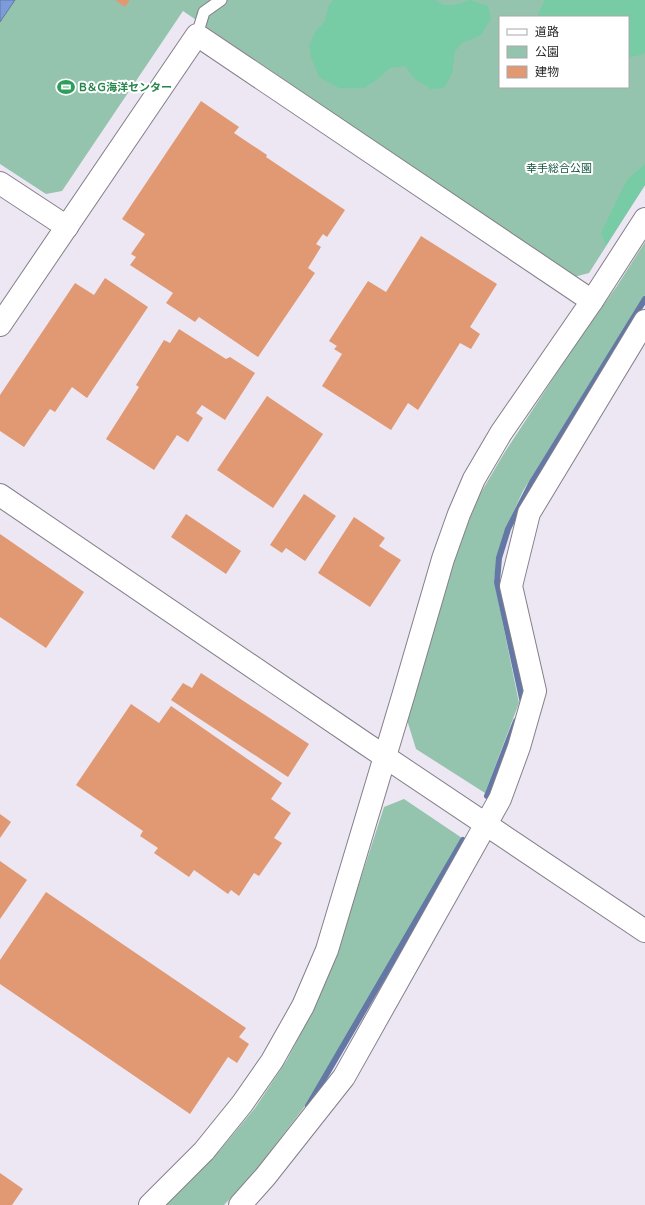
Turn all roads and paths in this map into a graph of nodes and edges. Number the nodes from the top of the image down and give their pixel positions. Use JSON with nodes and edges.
{"nodes":[{"id":1,"x":221,"y":0,"type":"edge"},
{"id":2,"x":197,"y":35,"type":"junction"},
{"id":3,"x":0,"y":183,"type":"edge"},
{"id":4,"x":645,"y":219,"type":"edge"},
{"id":5,"x":67,"y":227,"type":"junction"},
{"id":6,"x":592,"y":301,"type":"junction"},
{"id":7,"x":645,"y":321,"type":"edge"},
{"id":8,"x":0,"y":325,"type":"edge"},
{"id":9,"x":0,"y":495,"type":"edge"},
{"id":10,"x":384,"y":756,"type":"junction"},
{"id":11,"x":486,"y":824,"type":"junction"},
{"id":12,"x":645,"y":931,"type":"edge"},
{"id":13,"x":150,"y":1205,"type":"edge"},
{"id":14,"x":240,"y":1205,"type":"edge"}],
"edges":[{"from":1,"to":2,"type":"lane"},
{"from":2,"to":5,"type":"street"},
{"from":2,"to":6,"type":"street"},
{"from":3,"to":5,"type":"street"},
{"from":4,"to":6,"type":"street"},
{"from":5,"to":8,"type":"street"},
{"from":6,"to":10,"type":"street"},
{"from":7,"to":11,"type":"street"},
{"from":9,"to":10,"type":"street"},
{"from":10,"to":11,"type":"street"},
{"from":10,"to":13,"type":"street"},
{"from":11,"to":12,"type":"street"},
{"from":11,"to":14,"type":"street"}]}
